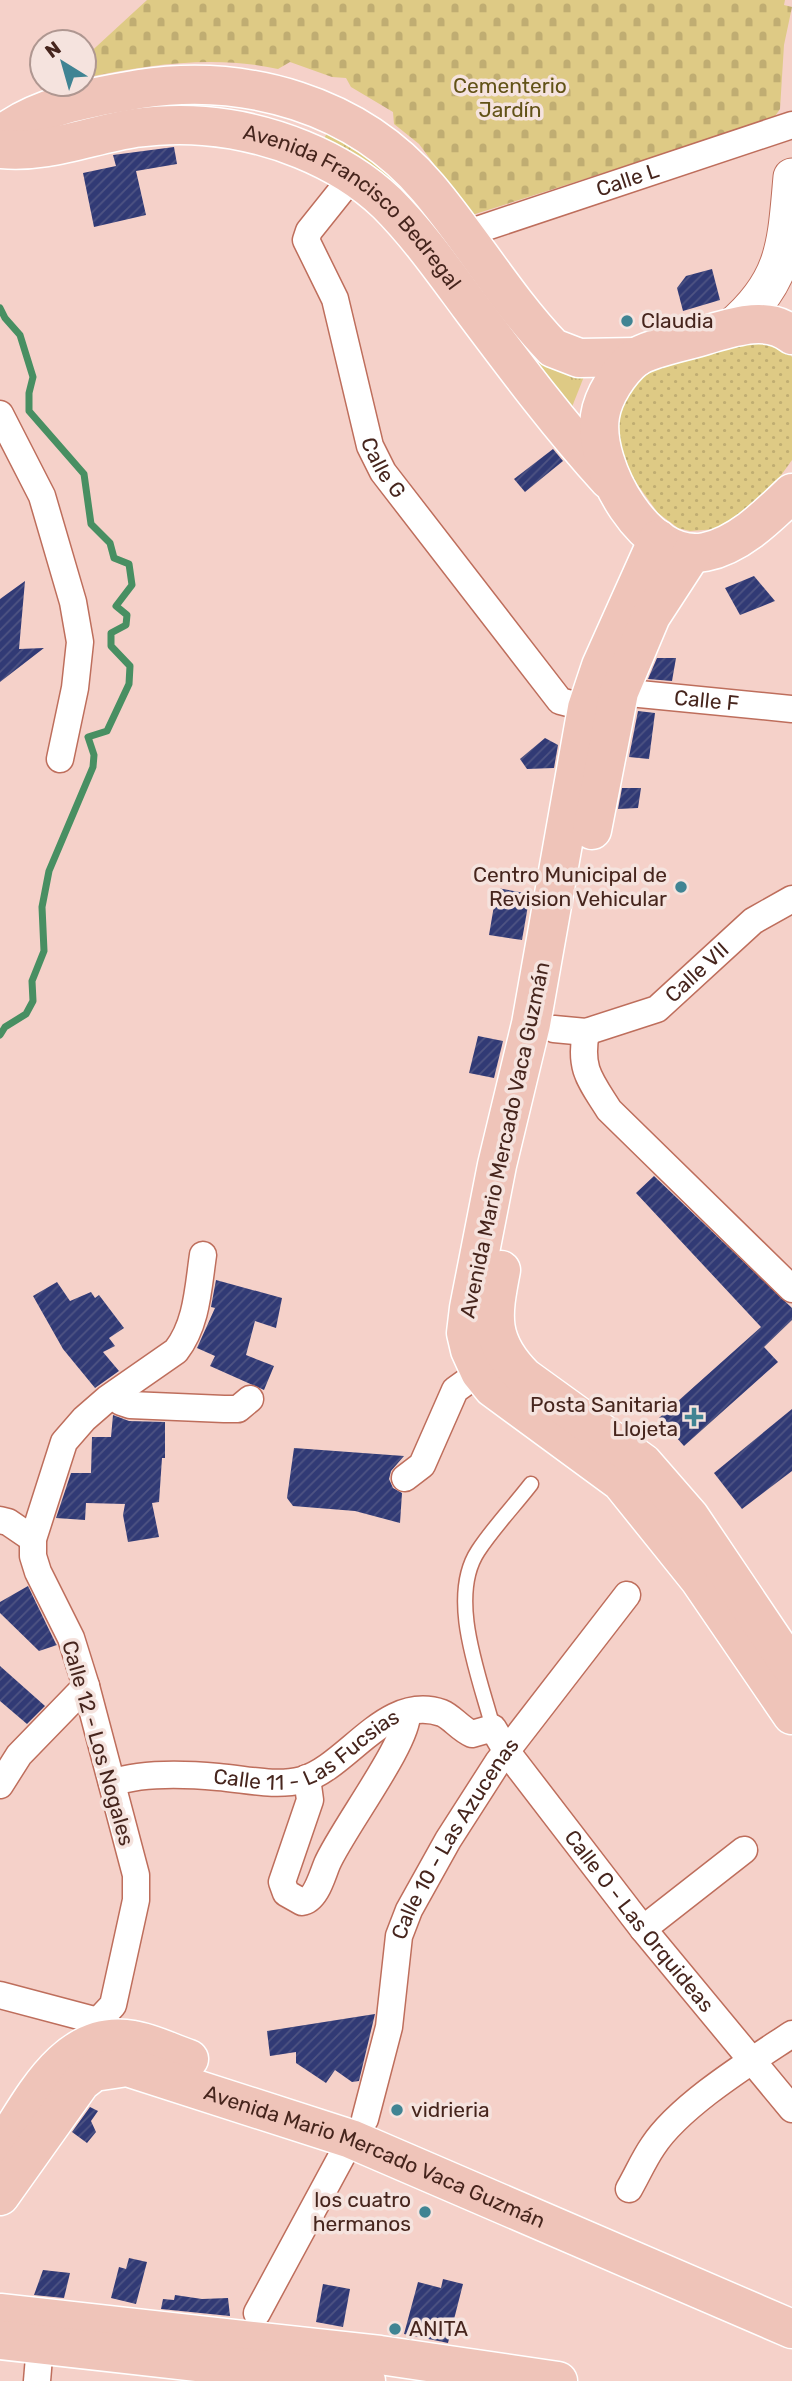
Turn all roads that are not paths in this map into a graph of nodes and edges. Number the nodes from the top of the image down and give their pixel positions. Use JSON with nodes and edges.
{"nodes":[{"id":1,"x":792,"y":125,"type":"edge"},
{"id":2,"x":0,"y":136,"type":"edge"},
{"id":3,"x":0,"y":149,"type":"edge"},
{"id":4,"x":353,"y":176,"type":"junction"},
{"id":5,"x":792,"y":177,"type":"edge"},
{"id":6,"x":467,"y":239,"type":"junction"},
{"id":7,"x":770,"y":325,"type":"edge"},
{"id":8,"x":637,"y":357,"type":"junction"},
{"id":9,"x":0,"y":414,"type":"edge"},
{"id":10,"x":609,"y":480,"type":"junction"},
{"id":11,"x":792,"y":494,"type":"edge"},
{"id":12,"x":675,"y":546,"type":"junction"},
{"id":13,"x":603,"y":700,"type":"junction"},
{"id":14,"x":792,"y":709,"type":"edge"},
{"id":15,"x":60,"y":759,"type":"dead end"},
{"id":16,"x":792,"y":899,"type":"edge"},
{"id":17,"x":557,"y":1029,"type":"junction"},
{"id":18,"x":203,"y":1255,"type":"dead end"},
{"id":19,"x":792,"y":1289,"type":"edge"},
{"id":20,"x":480,"y":1372,"type":"junction"},
{"id":21,"x":114,"y":1395,"type":"junction"},
{"id":22,"x":250,"y":1399,"type":"dead end"},
{"id":23,"x":564,"y":1423,"type":"junction"},
{"id":24,"x":405,"y":1478,"type":"dead end"},
{"id":25,"x":531,"y":1483,"type":"dead end"},
{"id":26,"x":0,"y":1520,"type":"edge"},
{"id":27,"x":33,"y":1539,"type":"junction"},
{"id":28,"x":627,"y":1595,"type":"dead end"},
{"id":29,"x":732,"y":1604,"type":"junction"},
{"id":30,"x":792,"y":1668,"type":"edge"},
{"id":31,"x":86,"y":1686,"type":"junction"},
{"id":32,"x":407,"y":1713,"type":"junction"},
{"id":33,"x":792,"y":1715,"type":"edge"},
{"id":34,"x":493,"y":1728,"type":"junction"},
{"id":35,"x":506,"y":1752,"type":"junction"},
{"id":36,"x":307,"y":1778,"type":"junction"},
{"id":37,"x":112,"y":1783,"type":"junction"},
{"id":38,"x":0,"y":1785,"type":"edge"},
{"id":39,"x":744,"y":1850,"type":"dead end"},
{"id":40,"x":643,"y":1929,"type":"junction"},
{"id":41,"x":0,"y":1995,"type":"edge"},
{"id":42,"x":792,"y":2034,"type":"edge"},
{"id":43,"x":103,"y":2043,"type":"junction"},
{"id":44,"x":751,"y":2061,"type":"junction"},
{"id":45,"x":792,"y":2109,"type":"edge"},
{"id":46,"x":358,"y":2129,"type":"junction"},
{"id":47,"x":0,"y":2150,"type":"edge"},
{"id":48,"x":629,"y":2189,"type":"dead end"},
{"id":49,"x":0,"y":2196,"type":"edge"},
{"id":50,"x":792,"y":2300,"type":"edge"},
{"id":51,"x":0,"y":2313,"type":"edge"},
{"id":52,"x":257,"y":2313,"type":"dead end"},
{"id":53,"x":792,"y":2329,"type":"edge"},
{"id":54,"x":0,"y":2340,"type":"edge"},
{"id":55,"x":39,"y":2363,"type":"edge"},
{"id":56,"x":215,"y":2372,"type":"edge"},
{"id":57,"x":374,"y":2372,"type":"edge"},
{"id":58,"x":558,"y":2381,"type":"edge"}],
"edges":[{"from":1,"to":6,"type":"street","name":"Calle L"},
{"from":2,"to":6,"type":"main road","name":"Avenida Francisco Bedregal"},
{"from":3,"to":4,"type":"main road","name":"Avenida Francisco Bedregal"},
{"from":4,"to":10,"type":"main road","name":"Avenida Francisco Bedregal"},
{"from":4,"to":13,"type":"street","name":"Calle G"},
{"from":5,"to":7,"type":"main road"},
{"from":6,"to":8,"type":"main road","name":"Avenida Francisco Bedregal"},
{"from":7,"to":8,"type":"main road"},
{"from":8,"to":10,"type":"main road"},
{"from":9,"to":15,"type":"street"},
{"from":10,"to":12,"type":"main road"},
{"from":11,"to":12,"type":"main road"},
{"from":12,"to":13,"type":"main road","name":"Avenida Mario Mercado Vaca Guzmán"},
{"from":13,"to":14,"type":"street","name":"Calle F"},
{"from":13,"to":17,"type":"main road","name":"Avenida Mario Mercado Vaca Guzmán"},
{"from":16,"to":17,"type":"street","name":"Calle VII"},
{"from":17,"to":19,"type":"street"},
{"from":17,"to":20,"type":"main road","name":"Avenida Mario Mercado Vaca Guzmán"},
{"from":17,"to":23,"type":"main road","name":"Avenida Mario Mercado Vaca Guzmán"},
{"from":18,"to":21,"type":"street","name":"Calle 12 - Los Nogales"},
{"from":20,"to":23,"type":"main road","name":"Avenida Mario Mercado Vaca Guzmán"},
{"from":20,"to":24,"type":"street"},
{"from":21,"to":22,"type":"street"},
{"from":21,"to":27,"type":"street","name":"Calle 12 - Los Nogales"},
{"from":23,"to":29,"type":"main road","name":"Avenida Mario Mercado Vaca Guzmán"},
{"from":25,"to":34,"type":"lane"},
{"from":26,"to":27,"type":"street"},
{"from":27,"to":31,"type":"street","name":"Calle 12 - Los Nogales"},
{"from":28,"to":35,"type":"street","name":"Calle 10 - Las Azucenas"},
{"from":29,"to":30,"type":"main road","name":"Avenida Mario Mercado Vaca Guzmán"},
{"from":29,"to":33,"type":"main road","name":"Avenida Mario Mercado Vaca Guzmán"},
{"from":31,"to":37,"type":"street","name":"Calle 12 - Los Nogales"},
{"from":31,"to":38,"type":"street"},
{"from":32,"to":34,"type":"street","name":"Calle 11 - Las Fucsias"},
{"from":32,"to":36,"type":"street","name":"Calle 11 - Las Fucsias"},
{"from":32,"to":36,"type":"street"},
{"from":34,"to":35,"type":"street","name":"Calle O - Las Orquideas"},
{"from":35,"to":40,"type":"street","name":"Calle O - Las Orquideas"},
{"from":35,"to":46,"type":"street","name":"Calle 10 - Las Azucenas"},
{"from":36,"to":37,"type":"street","name":"Calle 11 - Las Fucsias"},
{"from":37,"to":43,"type":"street","name":"Calle 12 - Los Nogales"},
{"from":39,"to":40,"type":"street"},
{"from":40,"to":44,"type":"street","name":"Calle O - Las Orquideas"},
{"from":41,"to":43,"type":"street"},
{"from":42,"to":44,"type":"street"},
{"from":43,"to":46,"type":"main road","name":"Avenida Mario Mercado Vaca Guzmán"},
{"from":43,"to":47,"type":"main road","name":"Avenida Mario Mercado Vaca Guzmán"},
{"from":43,"to":49,"type":"main road"},
{"from":44,"to":45,"type":"street","name":"Calle O - Las Orquideas"},
{"from":44,"to":48,"type":"street"},
{"from":46,"to":50,"type":"main road","name":"Avenida Mario Mercado Vaca Guzmán"},
{"from":46,"to":52,"type":"street","name":"Calle 10 - Las Azucenas"},
{"from":46,"to":53,"type":"main road","name":"Avenida Mario Mercado Vaca Guzmán"},
{"from":51,"to":57,"type":"main road"},
{"from":54,"to":55,"type":"main road"},
{"from":55,"to":56,"type":"main road"},
{"from":56,"to":57,"type":"main road"},
{"from":57,"to":58,"type":"main road"}]}
